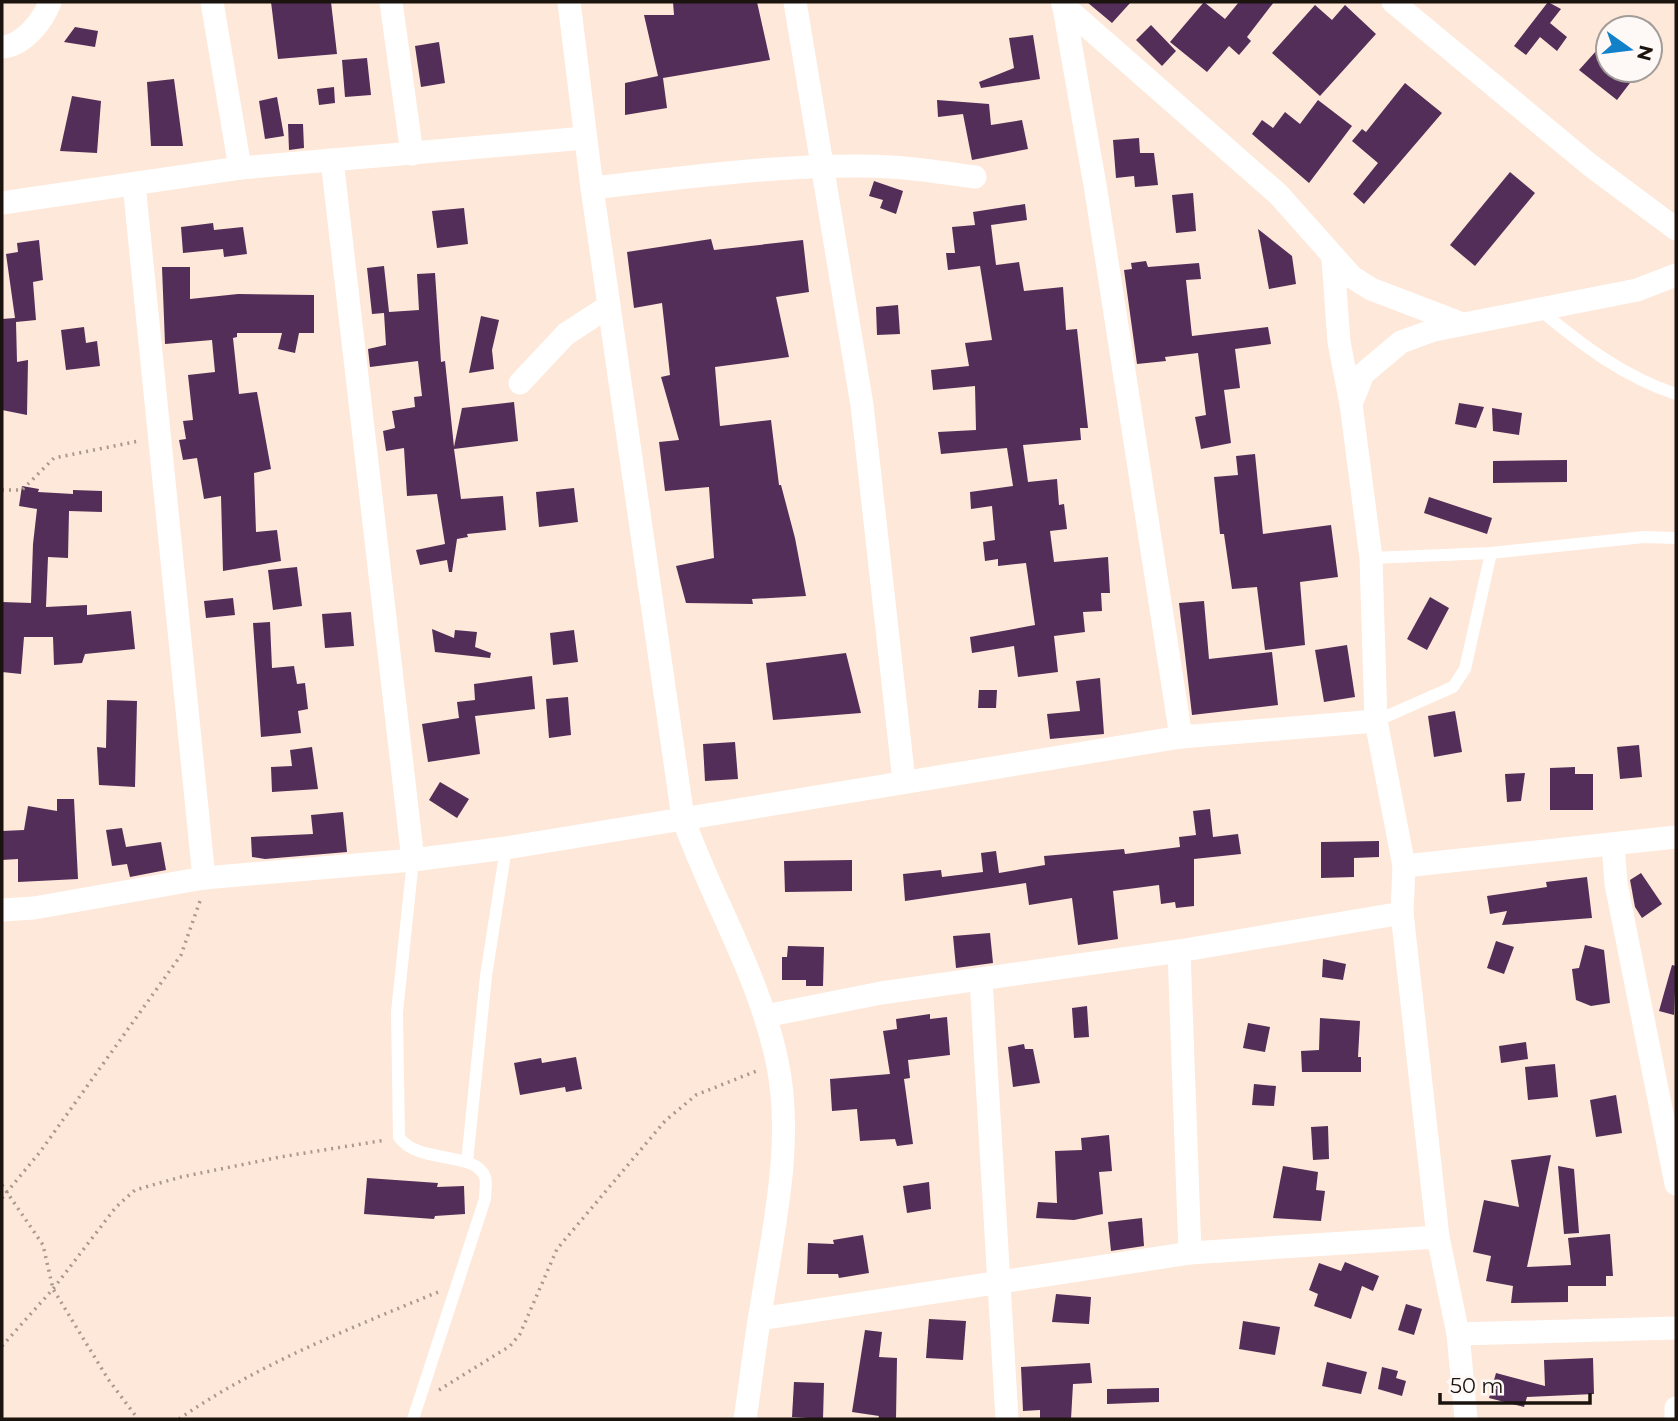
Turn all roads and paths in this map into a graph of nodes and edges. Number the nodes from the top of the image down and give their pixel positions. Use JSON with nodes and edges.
{"nodes":[{"id":1,"x":50,"y":2,"type":"edge"},
{"id":2,"x":212,"y":2,"type":"edge"},
{"id":3,"x":391,"y":2,"type":"edge"},
{"id":4,"x":569,"y":2,"type":"edge"},
{"id":5,"x":795,"y":2,"type":"edge"},
{"id":6,"x":1394,"y":2,"type":"edge"},
{"id":7,"x":1063,"y":3,"type":"edge"},
{"id":8,"x":2,"y":47,"type":"edge"},
{"id":9,"x":585,"y":138,"type":"junction"},
{"id":10,"x":412,"y":153,"type":"junction"},
{"id":11,"x":332,"y":160,"type":"junction"},
{"id":12,"x":240,"y":168,"type":"junction"},
{"id":13,"x":821,"y":168,"type":"junction"},
{"id":14,"x":975,"y":177,"type":"dead end"},
{"id":15,"x":134,"y":184,"type":"junction"},
{"id":16,"x":592,"y":188,"type":"junction"},
{"id":17,"x":2,"y":203,"type":"edge"},
{"id":18,"x":1676,"y":229,"type":"edge"},
{"id":19,"x":1334,"y":258,"type":"junction"},
{"id":20,"x":1676,"y":275,"type":"edge"},
{"id":21,"x":609,"y":306,"type":"junction"},
{"id":22,"x":1540,"y":310,"type":"junction"},
{"id":23,"x":1460,"y":323,"type":"junction"},
{"id":24,"x":520,"y":383,"type":"dead end"},
{"id":25,"x":1676,"y":394,"type":"edge"},
{"id":26,"x":1351,"y":404,"type":"junction"},
{"id":27,"x":159,"y":437,"type":"junction"},
{"id":28,"x":2,"y":490,"type":"edge"},
{"id":29,"x":1676,"y":538,"type":"edge"},
{"id":30,"x":1491,"y":553,"type":"junction"},
{"id":31,"x":1371,"y":558,"type":"junction"},
{"id":32,"x":1376,"y":721,"type":"junction"},
{"id":33,"x":1181,"y":737,"type":"junction"},
{"id":34,"x":904,"y":781,"type":"junction"},
{"id":35,"x":683,"y":818,"type":"junction"},
{"id":36,"x":1676,"y":832,"type":"edge"},
{"id":37,"x":1613,"y":844,"type":"junction"},
{"id":38,"x":506,"y":848,"type":"junction"},
{"id":39,"x":414,"y":860,"type":"junction"},
{"id":40,"x":1404,"y":866,"type":"junction"},
{"id":41,"x":204,"y":878,"type":"junction"},
{"id":42,"x":2,"y":910,"type":"edge"},
{"id":43,"x":1402,"y":913,"type":"junction"},
{"id":44,"x":1178,"y":951,"type":"junction"},
{"id":45,"x":981,"y":980,"type":"junction"},
{"id":46,"x":765,"y":1016,"type":"junction"},
{"id":47,"x":778,"y":1062,"type":"junction"},
{"id":48,"x":398,"y":1137,"type":"junction"},
{"id":49,"x":467,"y":1162,"type":"junction"},
{"id":50,"x":1676,"y":1184,"type":"edge"},
{"id":51,"x":2,"y":1185,"type":"edge"},
{"id":52,"x":8,"y":1191,"type":"junction"},
{"id":53,"x":2,"y":1198,"type":"edge"},
{"id":54,"x":1438,"y":1237,"type":"junction"},
{"id":55,"x":1190,"y":1253,"type":"junction"},
{"id":56,"x":999,"y":1280,"type":"junction"},
{"id":57,"x":457,"y":1285,"type":"junction"},
{"id":58,"x":53,"y":1289,"type":"junction"},
{"id":59,"x":759,"y":1319,"type":"junction"},
{"id":60,"x":1676,"y":1328,"type":"edge"},
{"id":61,"x":1458,"y":1334,"type":"junction"},
{"id":62,"x":2,"y":1346,"type":"edge"},
{"id":63,"x":418,"y":1403,"type":"junction"},
{"id":64,"x":1676,"y":1408,"type":"edge"},
{"id":65,"x":138,"y":1419,"type":"edge"},
{"id":66,"x":179,"y":1419,"type":"edge"},
{"id":67,"x":413,"y":1419,"type":"edge"},
{"id":68,"x":745,"y":1419,"type":"edge"},
{"id":69,"x":1007,"y":1419,"type":"edge"},
{"id":70,"x":1466,"y":1419,"type":"edge"},
{"id":71,"x":1676,"y":1419,"type":"edge"}],
"edges":[{"from":1,"to":8,"type":"street"},
{"from":2,"to":12,"type":"street"},
{"from":3,"to":10,"type":"street"},
{"from":4,"to":9,"type":"street"},
{"from":5,"to":13,"type":"street"},
{"from":6,"to":18,"type":"street"},
{"from":7,"to":19,"type":"street"},
{"from":7,"to":33,"type":"street"},
{"from":9,"to":10,"type":"street"},
{"from":9,"to":16,"type":"street"},
{"from":10,"to":11,"type":"street"},
{"from":11,"to":12,"type":"street"},
{"from":11,"to":39,"type":"street"},
{"from":12,"to":15,"type":"street"},
{"from":13,"to":14,"type":"street"},
{"from":13,"to":16,"type":"street"},
{"from":13,"to":34,"type":"street"},
{"from":15,"to":17,"type":"street"},
{"from":15,"to":27,"type":"street"},
{"from":16,"to":21,"type":"street"},
{"from":19,"to":23,"type":"street"},
{"from":19,"to":26,"type":"street"},
{"from":20,"to":22,"type":"street"},
{"from":21,"to":24,"type":"street"},
{"from":21,"to":35,"type":"street"},
{"from":22,"to":23,"type":"street"},
{"from":22,"to":25,"type":"lane"},
{"from":23,"to":26,"type":"street"},
{"from":26,"to":31,"type":"street"},
{"from":27,"to":28,"type":"path"},
{"from":27,"to":41,"type":"street"},
{"from":29,"to":30,"type":"lane"},
{"from":30,"to":31,"type":"lane"},
{"from":30,"to":32,"type":"lane"},
{"from":31,"to":32,"type":"street"},
{"from":32,"to":33,"type":"street"},
{"from":32,"to":40,"type":"street"},
{"from":33,"to":34,"type":"street"},
{"from":34,"to":35,"type":"street"},
{"from":35,"to":38,"type":"street"},
{"from":35,"to":46,"type":"street"},
{"from":36,"to":37,"type":"street"},
{"from":37,"to":40,"type":"street"},
{"from":37,"to":50,"type":"street"},
{"from":38,"to":39,"type":"street"},
{"from":38,"to":49,"type":"lane"},
{"from":39,"to":41,"type":"street"},
{"from":39,"to":48,"type":"lane"},
{"from":40,"to":43,"type":"street"},
{"from":41,"to":42,"type":"street"},
{"from":41,"to":52,"type":"path"},
{"from":43,"to":44,"type":"street"},
{"from":43,"to":54,"type":"street"},
{"from":44,"to":45,"type":"street"},
{"from":44,"to":55,"type":"street"},
{"from":45,"to":46,"type":"street"},
{"from":45,"to":56,"type":"street"},
{"from":46,"to":47,"type":"street"},
{"from":47,"to":59,"type":"street"},
{"from":47,"to":63,"type":"path"},
{"from":48,"to":49,"type":"lane"},
{"from":48,"to":58,"type":"path"},
{"from":49,"to":57,"type":"lane"},
{"from":51,"to":52,"type":"path"},
{"from":52,"to":53,"type":"path"},
{"from":52,"to":58,"type":"path"},
{"from":54,"to":55,"type":"street"},
{"from":54,"to":61,"type":"street"},
{"from":55,"to":56,"type":"street"},
{"from":56,"to":59,"type":"street"},
{"from":56,"to":69,"type":"street"},
{"from":57,"to":63,"type":"lane"},
{"from":57,"to":66,"type":"path"},
{"from":58,"to":62,"type":"path"},
{"from":58,"to":65,"type":"path"},
{"from":59,"to":68,"type":"street"},
{"from":60,"to":61,"type":"street"},
{"from":61,"to":70,"type":"street"},
{"from":63,"to":67,"type":"lane"},
{"from":64,"to":71,"type":"street"}]}
